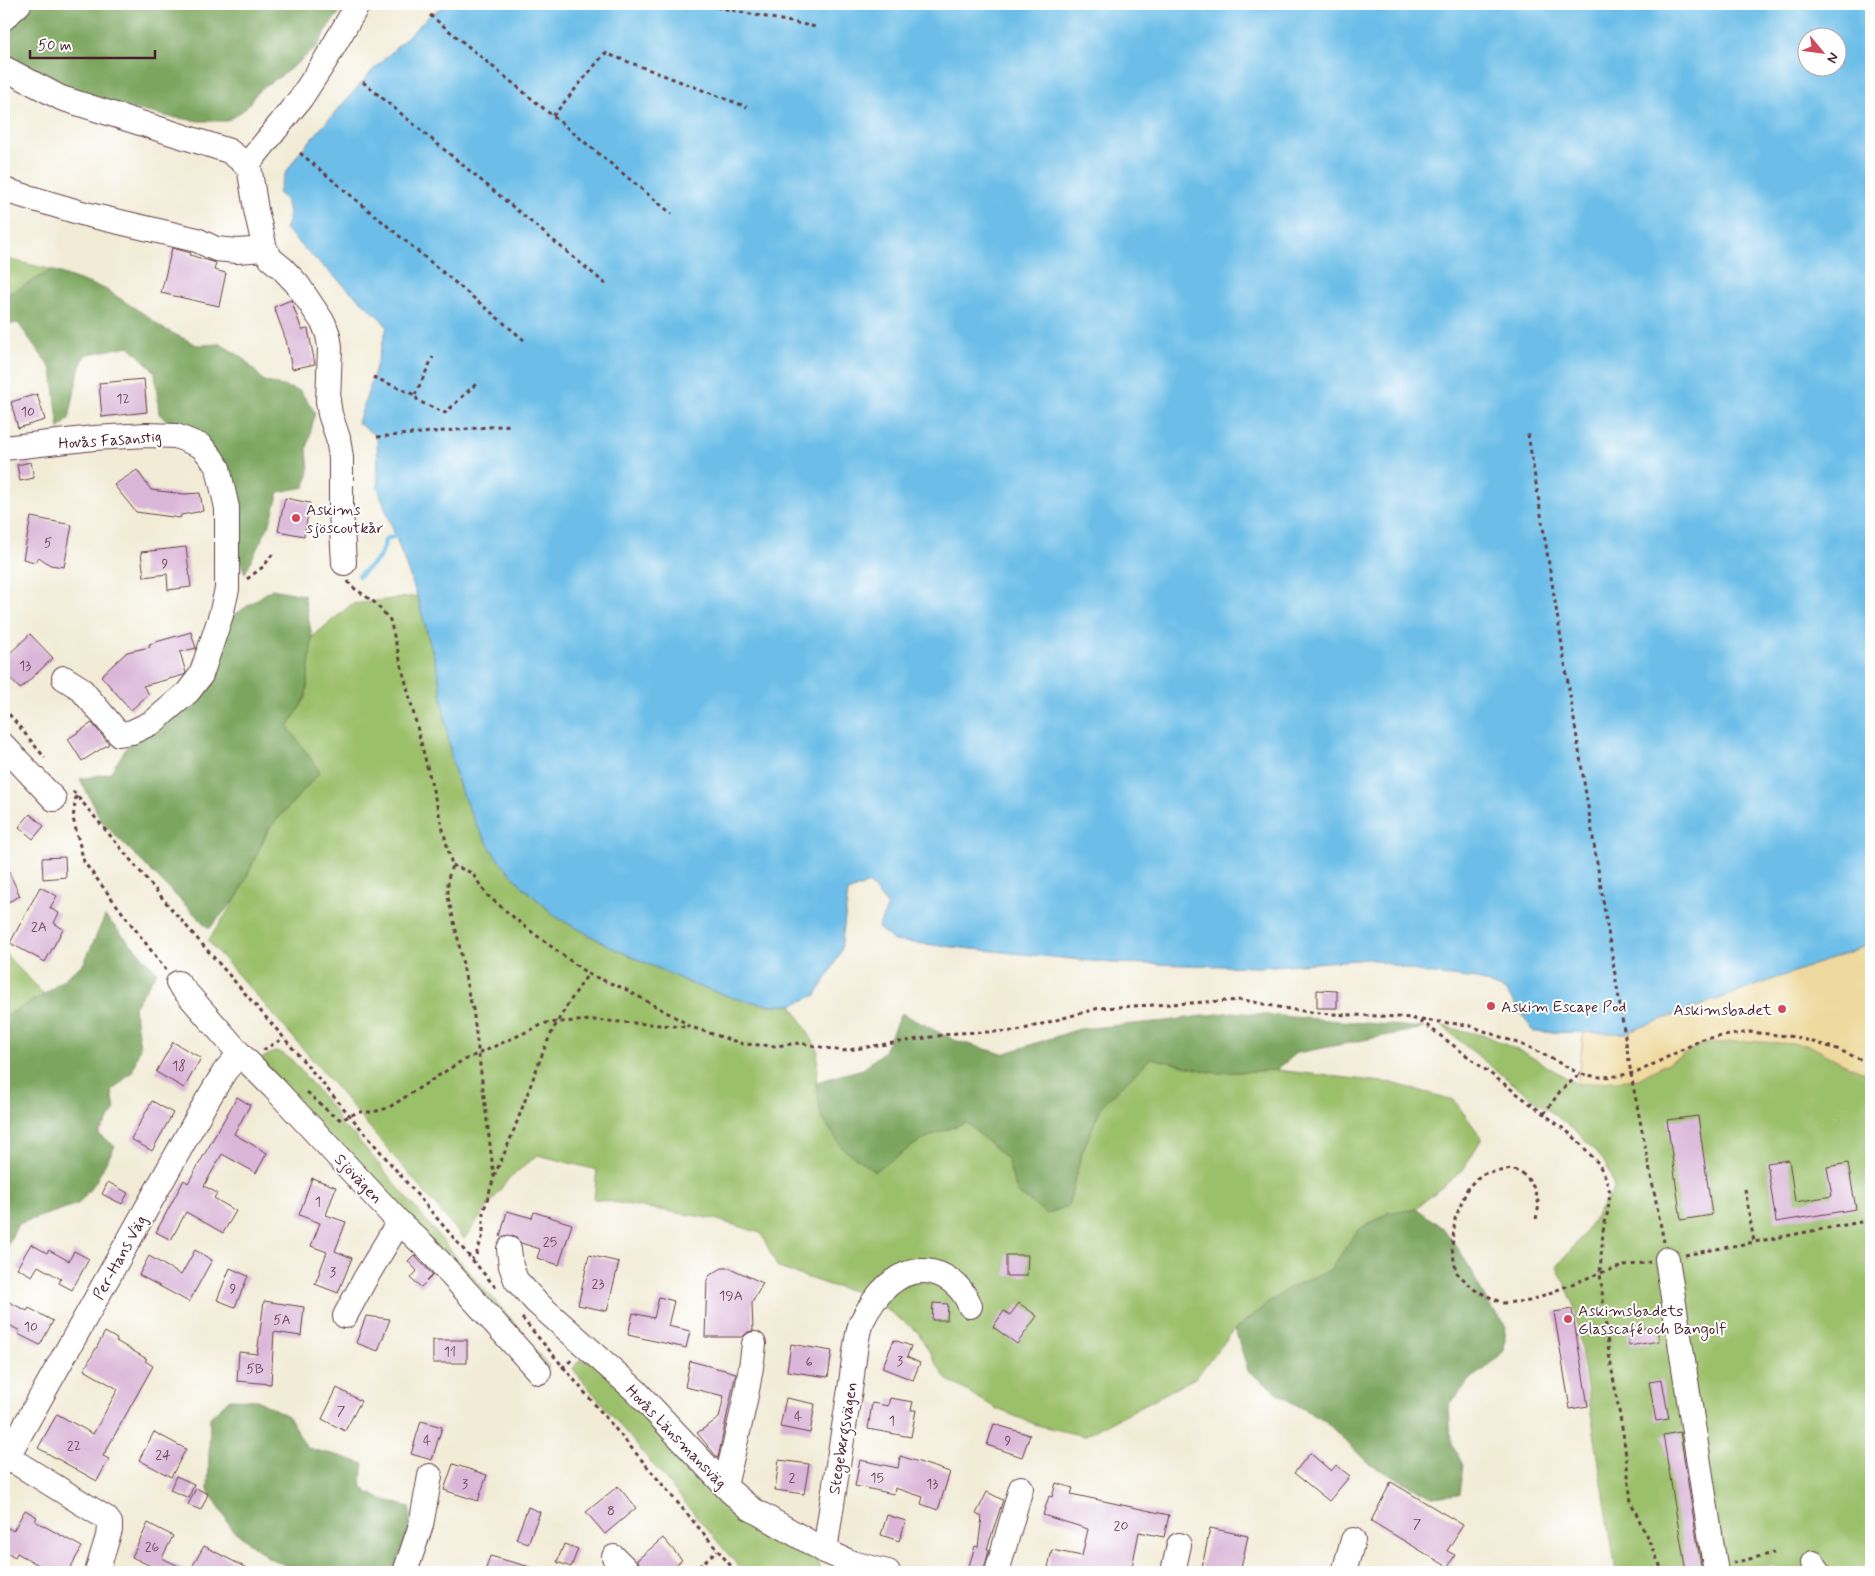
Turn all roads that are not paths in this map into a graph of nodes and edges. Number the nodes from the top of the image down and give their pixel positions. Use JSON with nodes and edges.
{"nodes":[{"id":1,"x":19,"y":4,"type":"edge"},
{"id":2,"x":358,"y":4,"type":"edge"},
{"id":3,"x":4,"y":18,"type":"edge"},
{"id":4,"x":4,"y":68,"type":"edge"},
{"id":5,"x":247,"y":164,"type":"junction"},
{"id":6,"x":4,"y":190,"type":"edge"},
{"id":7,"x":265,"y":249,"type":"junction"},
{"id":8,"x":4,"y":448,"type":"edge"},
{"id":9,"x":344,"y":563,"type":"road end"},
{"id":10,"x":64,"y":678,"type":"dead end"},
{"id":11,"x":4,"y":746,"type":"edge"},
{"id":12,"x":66,"y":793,"type":"road end"},
{"id":13,"x":178,"y":983,"type":"road end"},
{"id":14,"x":248,"y":1054,"type":"junction"},
{"id":15,"x":399,"y":1222,"type":"junction"},
{"id":16,"x":509,"y":1249,"type":"dead end"},
{"id":17,"x":1667,"y":1258,"type":"road end"},
{"id":18,"x":970,"y":1306,"type":"dead end"},
{"id":19,"x":346,"y":1316,"type":"dead end"},
{"id":20,"x":754,"y":1344,"type":"dead end"},
{"id":21,"x":539,"y":1372,"type":"road end"},
{"id":22,"x":5,"y":1458,"type":"edge"},
{"id":23,"x":430,"y":1476,"type":"dead end"},
{"id":24,"x":725,"y":1486,"type":"junction"},
{"id":25,"x":1021,"y":1488,"type":"dead end"},
{"id":26,"x":1353,"y":1540,"type":"dead end"},
{"id":27,"x":1179,"y":1545,"type":"dead end"},
{"id":28,"x":824,"y":1551,"type":"junction"},
{"id":29,"x":1716,"y":1570,"type":"edge"},
{"id":30,"x":98,"y":1572,"type":"edge"},
{"id":31,"x":405,"y":1572,"type":"edge"},
{"id":32,"x":888,"y":1572,"type":"edge"},
{"id":33,"x":997,"y":1572,"type":"edge"},
{"id":34,"x":1173,"y":1572,"type":"edge"},
{"id":35,"x":1344,"y":1572,"type":"edge"}],
"edges":[{"from":1,"to":3,"type":"street"},
{"from":2,"to":5,"type":"street"},
{"from":4,"to":5,"type":"street"},
{"from":5,"to":7,"type":"street"},
{"from":6,"to":7,"type":"street"},
{"from":7,"to":9,"type":"street"},
{"from":8,"to":10,"type":"street","name":"Hovås Fasanstig"},
{"from":11,"to":12,"type":"street"},
{"from":13,"to":14,"type":"street","name":"Sjövägen"},
{"from":14,"to":15,"type":"street","name":"Sjövägen"},
{"from":14,"to":22,"type":"street","name":"Per-Hans Väg"},
{"from":15,"to":19,"type":"street"},
{"from":15,"to":21,"type":"street","name":"Sjövägen"},
{"from":16,"to":24,"type":"street","name":"Hovås Länsmansväg"},
{"from":17,"to":29,"type":"street"},
{"from":18,"to":28,"type":"street","name":"Stegebergsvägen"},
{"from":20,"to":24,"type":"street"},
{"from":22,"to":30,"type":"street"},
{"from":23,"to":31,"type":"street"},
{"from":24,"to":28,"type":"street","name":"Hovås Länsmansväg"},
{"from":25,"to":33,"type":"street"},
{"from":26,"to":35,"type":"street"},
{"from":27,"to":34,"type":"street"},
{"from":28,"to":32,"type":"street","name":"Hovås Länsmansväg"}]}
